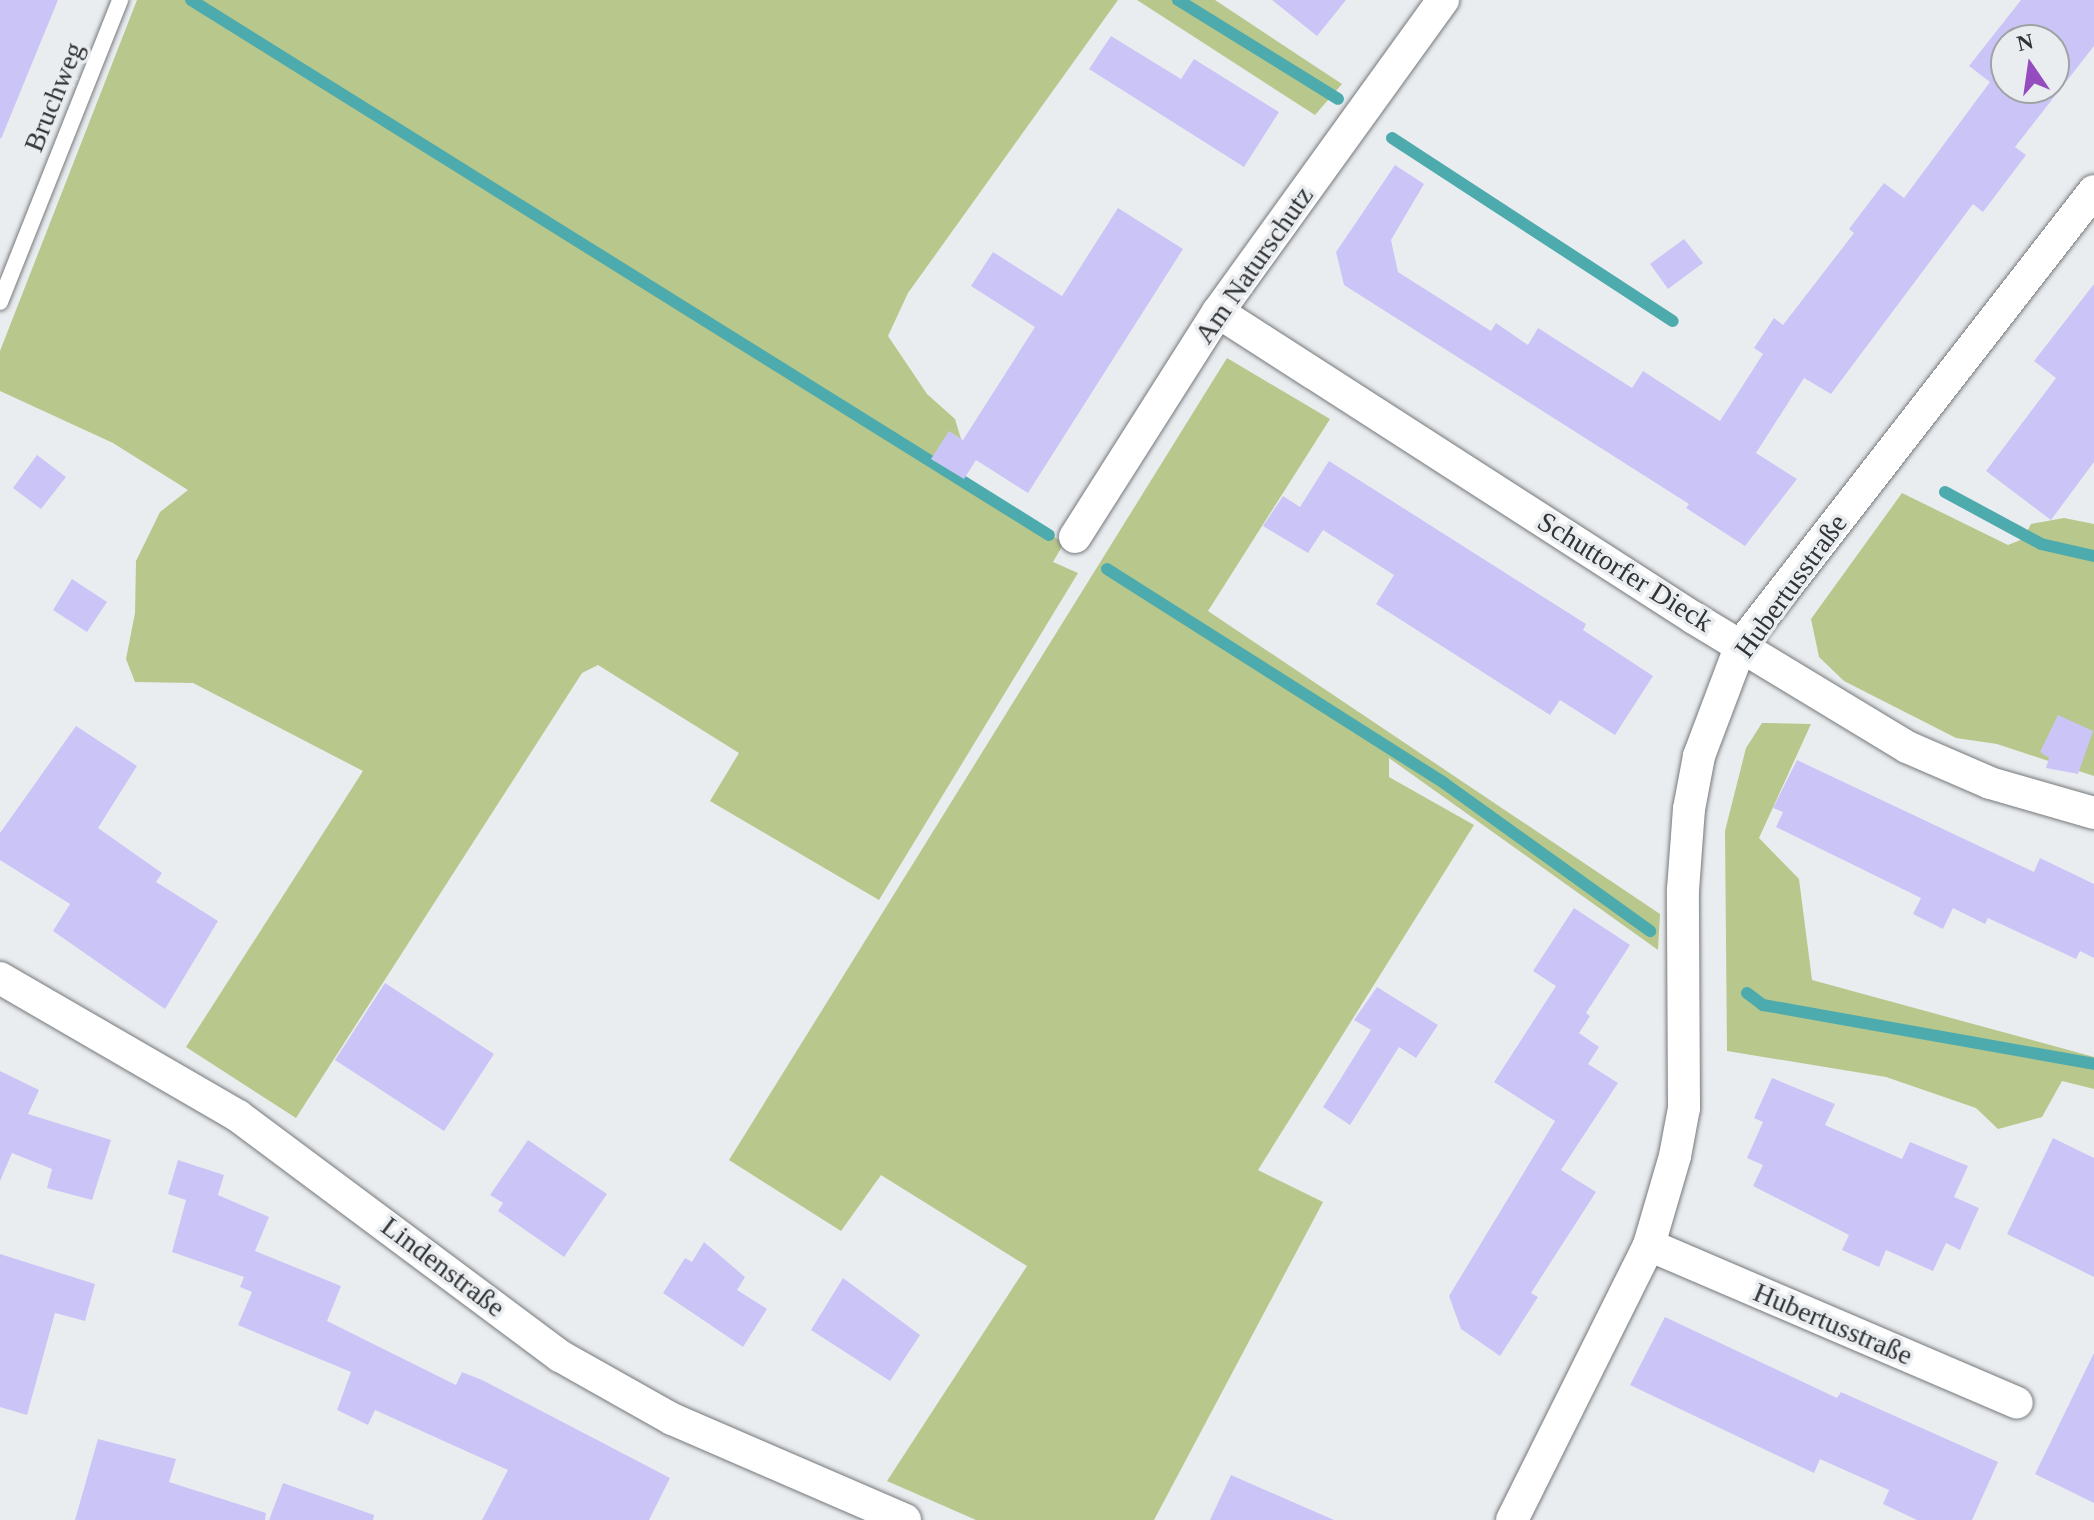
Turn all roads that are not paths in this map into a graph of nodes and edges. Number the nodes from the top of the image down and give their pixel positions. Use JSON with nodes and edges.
{"nodes":[{"id":1,"x":120,"y":0,"type":"edge"},
{"id":2,"x":1443,"y":0,"type":"edge"},
{"id":3,"x":2094,"y":191,"type":"edge"},
{"id":4,"x":0,"y":302,"type":"edge"},
{"id":5,"x":1218,"y":312,"type":"junction"},
{"id":6,"x":1075,"y":537,"type":"dead end"},
{"id":7,"x":1741,"y":645,"type":"junction"},
{"id":8,"x":2094,"y":813,"type":"edge"},
{"id":9,"x":0,"y":978,"type":"edge"},
{"id":10,"x":1649,"y":1245,"type":"junction"},
{"id":11,"x":2017,"y":1403,"type":"dead end"},
{"id":12,"x":905,"y":1520,"type":"edge"},
{"id":13,"x":1512,"y":1520,"type":"edge"}],
"edges":[{"from":1,"to":4,"type":"lane","name":"Bruchweg"},
{"from":2,"to":5,"type":"street","name":"Am Naturschutz"},
{"from":3,"to":7,"type":"street","name":"Hubertusstraße"},
{"from":5,"to":6,"type":"street","name":"Am Naturschutz"},
{"from":5,"to":7,"type":"street","name":"Schuttorfer Dieck"},
{"from":7,"to":8,"type":"street","name":"Schuttorfer Dieck"},
{"from":7,"to":10,"type":"street","name":"Hubertusstraße"},
{"from":9,"to":12,"type":"street","name":"Lindenstraße"},
{"from":10,"to":11,"type":"street","name":"Hubertusstraße"},
{"from":10,"to":13,"type":"street","name":"Hubertusstraße"}]}
